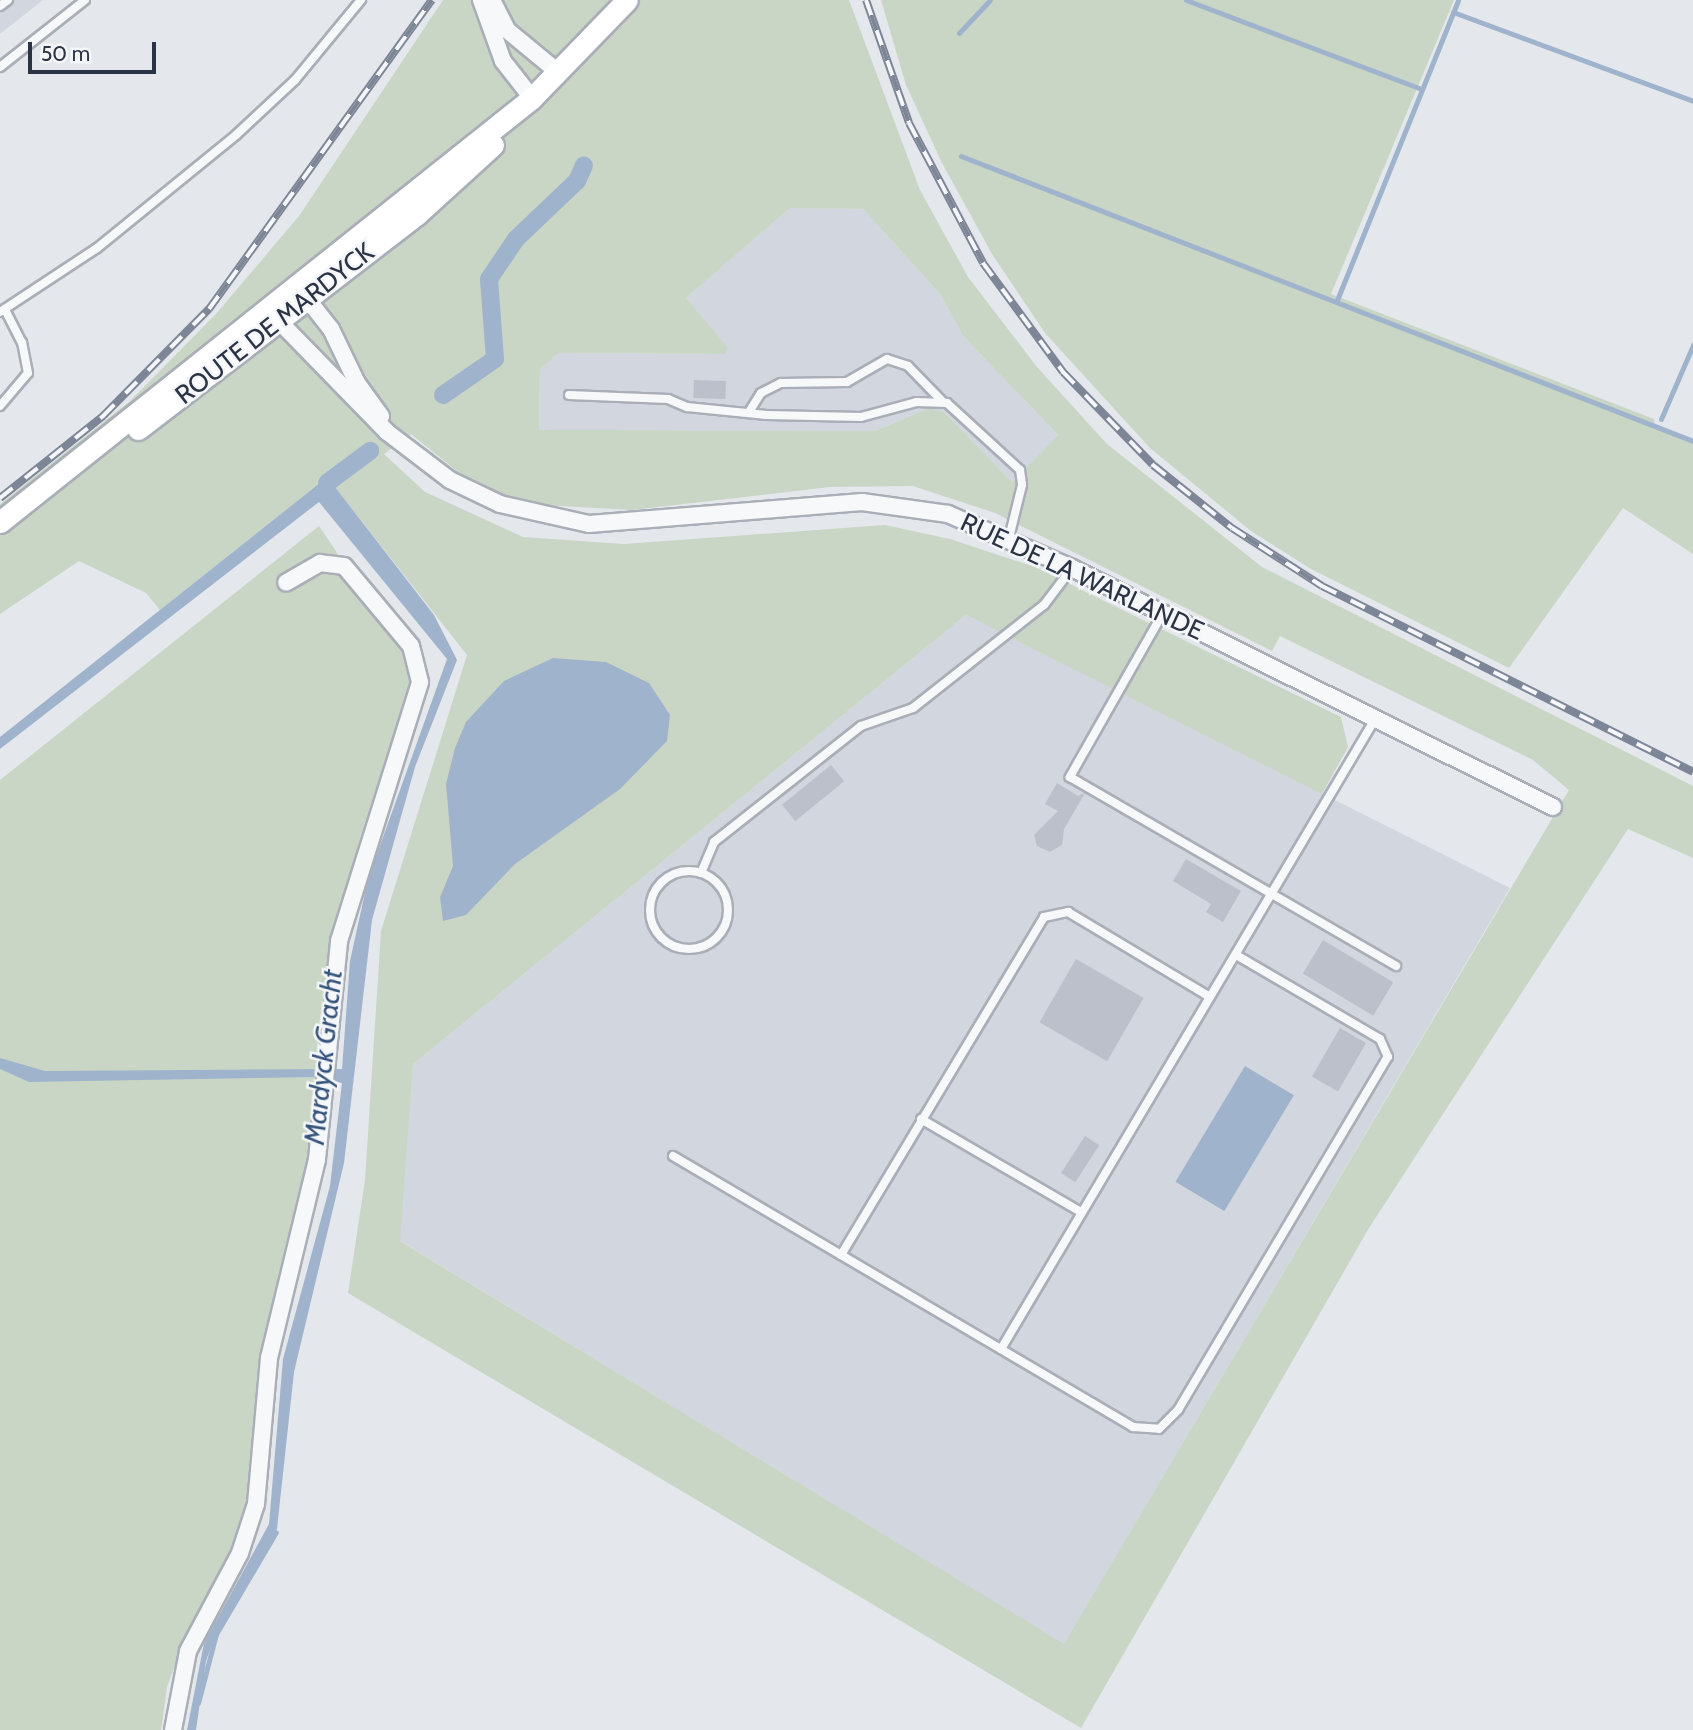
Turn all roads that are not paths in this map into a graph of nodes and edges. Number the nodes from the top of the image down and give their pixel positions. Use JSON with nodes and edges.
{"nodes":[{"id":1,"x":8,"y":0,"type":"edge"},
{"id":2,"x":85,"y":0,"type":"edge"},
{"id":3,"x":362,"y":0,"type":"edge"},
{"id":4,"x":481,"y":0,"type":"edge"},
{"id":5,"x":492,"y":0,"type":"edge"},
{"id":6,"x":627,"y":0,"type":"edge"},
{"id":7,"x":0,"y":6,"type":"edge"},
{"id":8,"x":0,"y":68,"type":"edge"},
{"id":9,"x":558,"y":72,"type":"junction"},
{"id":10,"x":532,"y":98,"type":"junction"},
{"id":11,"x":303,"y":293,"type":"junction"},
{"id":12,"x":2,"y":311,"type":"edge"},
{"id":13,"x":273,"y":316,"type":"junction"},
{"id":14,"x":569,"y":395,"type":"dead end"},
{"id":15,"x":942,"y":401,"type":"junction"},
{"id":16,"x":0,"y":406,"type":"edge"},
{"id":17,"x":749,"y":412,"type":"junction"},
{"id":18,"x":421,"y":458,"type":"junction"},
{"id":19,"x":0,"y":522,"type":"edge"},
{"id":20,"x":0,"y":530,"type":"edge"},
{"id":21,"x":1009,"y":538,"type":"junction"},
{"id":22,"x":1072,"y":568,"type":"junction"},
{"id":23,"x":286,"y":583,"type":"dead end"},
{"id":24,"x":1163,"y":614,"type":"junction"},
{"id":25,"x":1375,"y":719,"type":"junction"},
{"id":26,"x":1553,"y":807,"type":"dead end"},
{"id":27,"x":701,"y":873,"type":"junction"},
{"id":28,"x":1272,"y":894,"type":"junction"},
{"id":29,"x":1236,"y":955,"type":"junction"},
{"id":30,"x":1396,"y":966,"type":"dead end"},
{"id":31,"x":1210,"y":998,"type":"junction"},
{"id":32,"x":921,"y":1119,"type":"junction"},
{"id":33,"x":673,"y":1156,"type":"dead end"},
{"id":34,"x":1081,"y":1212,"type":"junction"},
{"id":35,"x":841,"y":1255,"type":"junction"},
{"id":36,"x":1001,"y":1349,"type":"junction"},
{"id":37,"x":173,"y":1730,"type":"edge"}],
"edges":[{"from":1,"to":7,"type":"lane"},
{"from":2,"to":8,"type":"lane"},
{"from":3,"to":12,"type":"lane"},
{"from":4,"to":10,"type":"street"},
{"from":5,"to":9,"type":"street"},
{"from":6,"to":9,"type":"main road","name":"ROUTE DE MARDYCK"},
{"from":9,"to":10,"type":"main road","name":"ROUTE DE MARDYCK"},
{"from":10,"to":11,"type":"main road","name":"ROUTE DE MARDYCK"},
{"from":11,"to":13,"type":"main road","name":"ROUTE DE MARDYCK"},
{"from":11,"to":18,"type":"street","name":"RUE DE LA WARLANDE"},
{"from":12,"to":16,"type":"lane"},
{"from":13,"to":18,"type":"street","name":"RUE DE LA WARLANDE"},
{"from":13,"to":19,"type":"main road","name":"ROUTE DE MARDYCK"},
{"from":13,"to":20,"type":"main road","name":"ROUTE DE MARDYCK"},
{"from":14,"to":17,"type":"lane"},
{"from":15,"to":17,"type":"lane"},
{"from":15,"to":17,"type":"lane"},
{"from":15,"to":21,"type":"lane"},
{"from":18,"to":21,"type":"street","name":"RUE DE LA WARLANDE"},
{"from":21,"to":22,"type":"street","name":"RUE DE LA WARLANDE"},
{"from":22,"to":24,"type":"street","name":"RUE DE LA WARLANDE"},
{"from":22,"to":27,"type":"lane"},
{"from":23,"to":37,"type":"street"},
{"from":24,"to":25,"type":"street","name":"RUE DE LA WARLANDE"},
{"from":24,"to":28,"type":"lane"},
{"from":25,"to":26,"type":"street","name":"RUE DE LA WARLANDE"},
{"from":25,"to":28,"type":"lane"},
{"from":27,"to":27,"type":"lane"},
{"from":28,"to":29,"type":"lane"},
{"from":28,"to":30,"type":"lane"},
{"from":29,"to":31,"type":"lane"},
{"from":29,"to":36,"type":"lane"},
{"from":31,"to":32,"type":"lane"},
{"from":31,"to":34,"type":"lane"},
{"from":32,"to":34,"type":"lane"},
{"from":32,"to":35,"type":"lane"},
{"from":33,"to":35,"type":"lane"},
{"from":34,"to":36,"type":"lane"},
{"from":35,"to":36,"type":"lane"}]}
